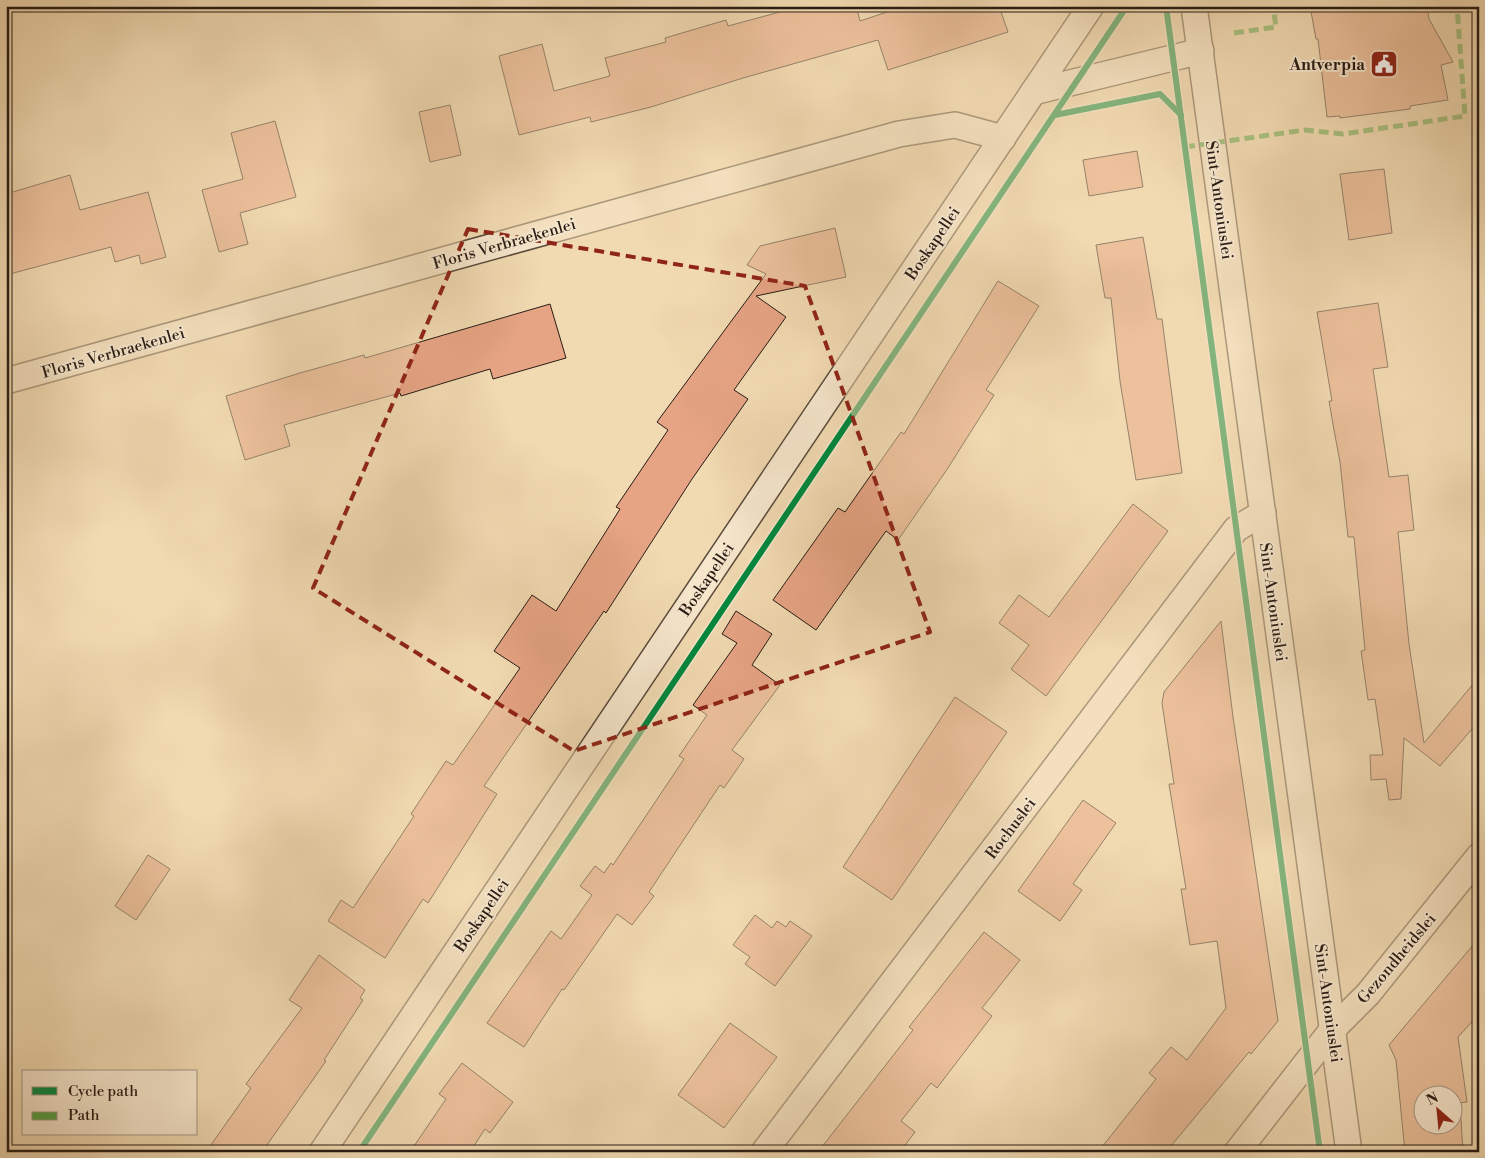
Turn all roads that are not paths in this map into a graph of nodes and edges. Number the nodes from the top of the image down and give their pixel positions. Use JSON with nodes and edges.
{"nodes":[{"id":1,"x":1091,"y":6,"type":"edge"},
{"id":2,"x":1194,"y":6,"type":"edge"},
{"id":3,"x":1200,"y":51,"type":"junction"},
{"id":4,"x":1033,"y":92,"type":"junction"},
{"id":5,"x":1003,"y":138,"type":"junction"},
{"id":6,"x":6,"y":381,"type":"edge"},
{"id":7,"x":1263,"y":513,"type":"junction"},
{"id":8,"x":1479,"y":856,"type":"edge"},
{"id":9,"x":1332,"y":1030,"type":"junction"},
{"id":10,"x":322,"y":1152,"type":"edge"},
{"id":11,"x":764,"y":1152,"type":"edge"},
{"id":12,"x":1237,"y":1152,"type":"edge"},
{"id":13,"x":1349,"y":1152,"type":"edge"}],
"edges":[{"from":1,"to":4,"type":"street","name":"Boskapellei"},
{"from":2,"to":3,"type":"street","name":"Sint-Antoniuslei"},
{"from":3,"to":4,"type":"street"},
{"from":3,"to":7,"type":"street","name":"Sint-Antoniuslei"},
{"from":4,"to":5,"type":"street","name":"Boskapellei"},
{"from":5,"to":6,"type":"street","name":"Floris Verbraekenlei"},
{"from":5,"to":10,"type":"street","name":"Boskapellei"},
{"from":7,"to":9,"type":"street","name":"Sint-Antoniuslei"},
{"from":7,"to":11,"type":"street","name":"Rochuslei"},
{"from":8,"to":9,"type":"street","name":"Gezondheidslei"},
{"from":9,"to":12,"type":"street","name":"Gezondheidslei"},
{"from":9,"to":13,"type":"street","name":"Sint-Antoniuslei"}]}
